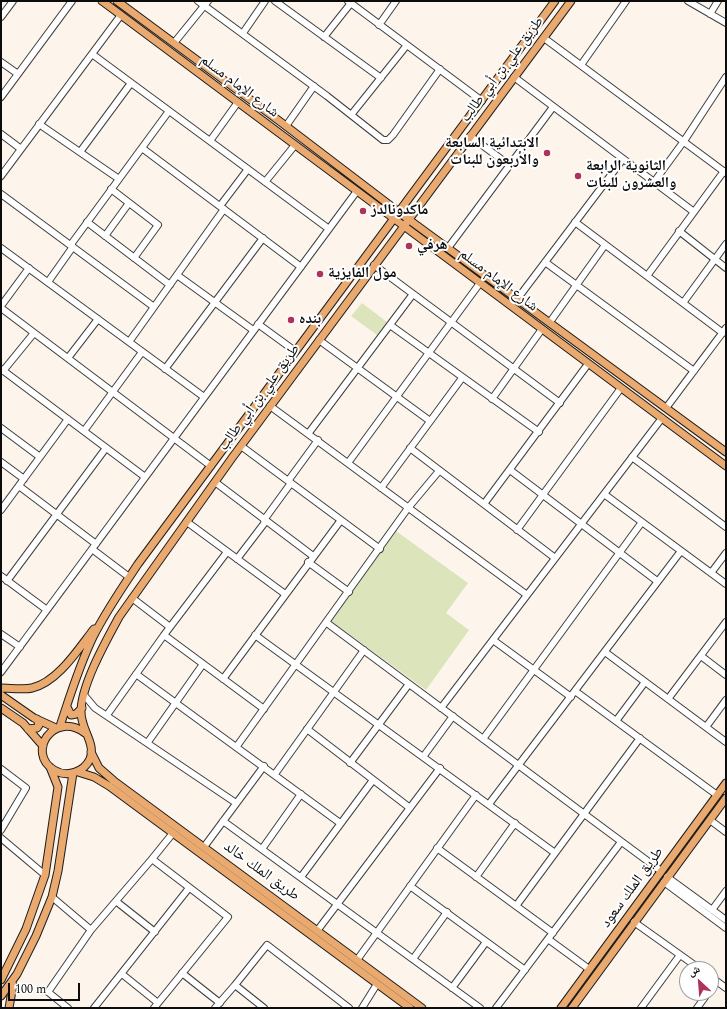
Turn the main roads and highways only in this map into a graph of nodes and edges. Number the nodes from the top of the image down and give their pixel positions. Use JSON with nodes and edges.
{"nodes":[{"id":1,"x":102,"y":1,"type":"edge"},
{"id":2,"x":117,"y":1,"type":"edge"},
{"id":3,"x":555,"y":1,"type":"edge"},
{"id":4,"x":571,"y":1,"type":"edge"},
{"id":5,"x":399,"y":212,"type":"junction"},
{"id":6,"x":394,"y":219,"type":"junction"},
{"id":7,"x":408,"y":219,"type":"junction"},
{"id":8,"x":403,"y":226,"type":"junction"},
{"id":9,"x":726,"y":452,"type":"edge"},
{"id":10,"x":726,"y":466,"type":"edge"},
{"id":11,"x":106,"y":613,"type":"junction"},
{"id":12,"x":1,"y":688,"type":"edge"},
{"id":13,"x":1,"y":695,"type":"edge"},
{"id":14,"x":67,"y":707,"type":"junction"},
{"id":15,"x":1,"y":708,"type":"edge"},
{"id":16,"x":82,"y":708,"type":"junction"},
{"id":17,"x":37,"y":719,"type":"junction"},
{"id":18,"x":58,"y":727,"type":"junction"},
{"id":19,"x":28,"y":728,"type":"junction"},
{"id":20,"x":85,"y":733,"type":"junction"},
{"id":21,"x":43,"y":746,"type":"junction"},
{"id":22,"x":91,"y":752,"type":"junction"},
{"id":23,"x":50,"y":767,"type":"junction"},
{"id":24,"x":99,"y":768,"type":"junction"},
{"id":25,"x":75,"y":772,"type":"junction"},
{"id":26,"x":94,"y":777,"type":"junction"},
{"id":27,"x":726,"y":783,"type":"edge"},
{"id":28,"x":726,"y":798,"type":"edge"},
{"id":29,"x":14,"y":957,"type":"junction"},
{"id":30,"x":1,"y":971,"type":"edge"},
{"id":31,"x":17,"y":974,"type":"junction"},
{"id":32,"x":1,"y":980,"type":"edge"},
{"id":33,"x":3,"y":994,"type":"edge"},
{"id":34,"x":1,"y":999,"type":"edge"},
{"id":35,"x":9,"y":1008,"type":"edge"},
{"id":36,"x":410,"y":1008,"type":"edge"},
{"id":37,"x":422,"y":1008,"type":"edge"},
{"id":38,"x":561,"y":1008,"type":"edge"},
{"id":39,"x":572,"y":1008,"type":"edge"}],
"edges":[{"from":1,"to":6,"type":"main road","name":"شارع الإمام مسلم"},
{"from":2,"to":5,"type":"main road","name":"شارع الإمام مسلم"},
{"from":3,"to":5,"type":"main road","name":"طريق علي بن أبي طالب"},
{"from":4,"to":7,"type":"main road","name":"طريق علي بن أبي طالب"},
{"from":5,"to":6,"type":"main road","name":"طريق علي بن أبي طالب"},
{"from":5,"to":7,"type":"main road","name":"شارع الإمام مسلم"},
{"from":6,"to":8,"type":"main road","name":"شارع الإمام مسلم"},
{"from":6,"to":11,"type":"main road","name":"طريق علي بن أبي طالب"},
{"from":7,"to":8,"type":"main road","name":"طريق علي بن أبي طالب"},
{"from":7,"to":9,"type":"main road","name":"شارع الإمام مسلم"},
{"from":8,"to":10,"type":"main road","name":"شارع الإمام مسلم"},
{"from":8,"to":16,"type":"main road","name":"طريق علي بن أبي طالب"},
{"from":11,"to":12,"type":"main road"},
{"from":11,"to":14,"type":"main road","name":"طريق علي بن أبي طالب"},
{"from":13,"to":17,"type":"main road"},
{"from":14,"to":16,"type":"main road"},
{"from":14,"to":18,"type":"main road","name":"طريق علي بن أبي طالب"},
{"from":15,"to":19,"type":"main road"},
{"from":16,"to":20,"type":"main road","name":"طريق علي بن أبي طالب"},
{"from":17,"to":18,"type":"main road"},
{"from":17,"to":19,"type":"main road"},
{"from":18,"to":20,"type":"main road"},
{"from":18,"to":21,"type":"main road"},
{"from":19,"to":21,"type":"main road"},
{"from":20,"to":22,"type":"main road"},
{"from":21,"to":23,"type":"main road"},
{"from":22,"to":24,"type":"main road","name":"طريق الملك خالد"},
{"from":22,"to":25,"type":"main road"},
{"from":23,"to":25,"type":"main road"},
{"from":23,"to":29,"type":"main road"},
{"from":24,"to":26,"type":"main road"},
{"from":24,"to":37,"type":"main road","name":"طريق الملك خالد"},
{"from":25,"to":26,"type":"main road","name":"طريق الملك خالد"},
{"from":25,"to":31,"type":"main road"},
{"from":26,"to":36,"type":"main road","name":"طريق الملك خالد"},
{"from":27,"to":38,"type":"main road","name":"طريق الملك سعود"},
{"from":28,"to":39,"type":"main road","name":"طريق الملك سعود"},
{"from":29,"to":30,"type":"main road"},
{"from":29,"to":32,"type":"main road"},
{"from":31,"to":33,"type":"main road"},
{"from":31,"to":35,"type":"main road"},
{"from":33,"to":34,"type":"main road"}]}
